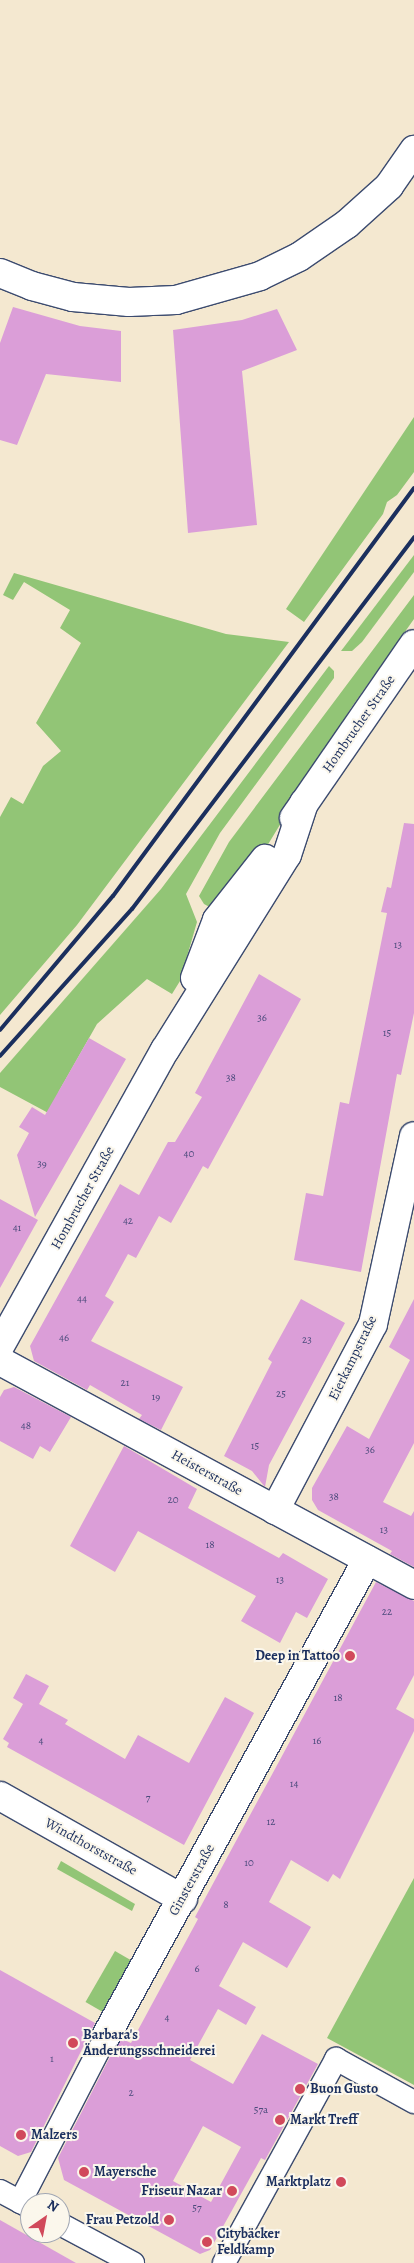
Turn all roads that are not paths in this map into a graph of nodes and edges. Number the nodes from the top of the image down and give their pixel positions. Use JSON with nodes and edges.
{"nodes":[{"id":1,"x":414,"y":150,"type":"edge"},
{"id":2,"x":0,"y":273,"type":"edge"},
{"id":3,"x":414,"y":644,"type":"edge"},
{"id":4,"x":414,"y":1136,"type":"edge"},
{"id":5,"x":0,"y":1346,"type":"edge"},
{"id":6,"x":0,"y":1361,"type":"edge"},
{"id":7,"x":275,"y":1510,"type":"junction"},
{"id":8,"x":378,"y":1566,"type":"junction"},
{"id":9,"x":414,"y":1585,"type":"edge"},
{"id":10,"x":0,"y":1796,"type":"edge"},
{"id":11,"x":183,"y":1899,"type":"junction"},
{"id":12,"x":106,"y":2036,"type":"joint"},
{"id":13,"x":414,"y":2102,"type":"edge"},
{"id":14,"x":0,"y":2191,"type":"edge"},
{"id":15,"x":31,"y":2193,"type":"edge"},
{"id":16,"x":20,"y":2202,"type":"edge"},
{"id":17,"x":70,"y":2229,"type":"edge"},
{"id":18,"x":134,"y":2263,"type":"edge"},
{"id":19,"x":224,"y":2263,"type":"edge"}],
"edges":[{"from":1,"to":2,"type":"street"},
{"from":3,"to":5,"type":"street","name":"Hombrucher Straße"},
{"from":4,"to":7,"type":"street","name":"Eierkampstraße"},
{"from":6,"to":7,"type":"street","name":"Heisterstraße"},
{"from":7,"to":8,"type":"street","name":"Heisterstraße"},
{"from":8,"to":9,"type":"street","name":"Heisterstraße"},
{"from":8,"to":11,"type":"street","name":"Ginsterstraße"},
{"from":10,"to":11,"type":"street","name":"Windthorststraße"},
{"from":11,"to":12,"type":"street","name":"Ginsterstraße"},
{"from":12,"to":15,"type":"street","name":"Ginsterstraße"},
{"from":13,"to":19,"type":"street"},
{"from":14,"to":16,"type":"street"},
{"from":17,"to":18,"type":"street"}]}
